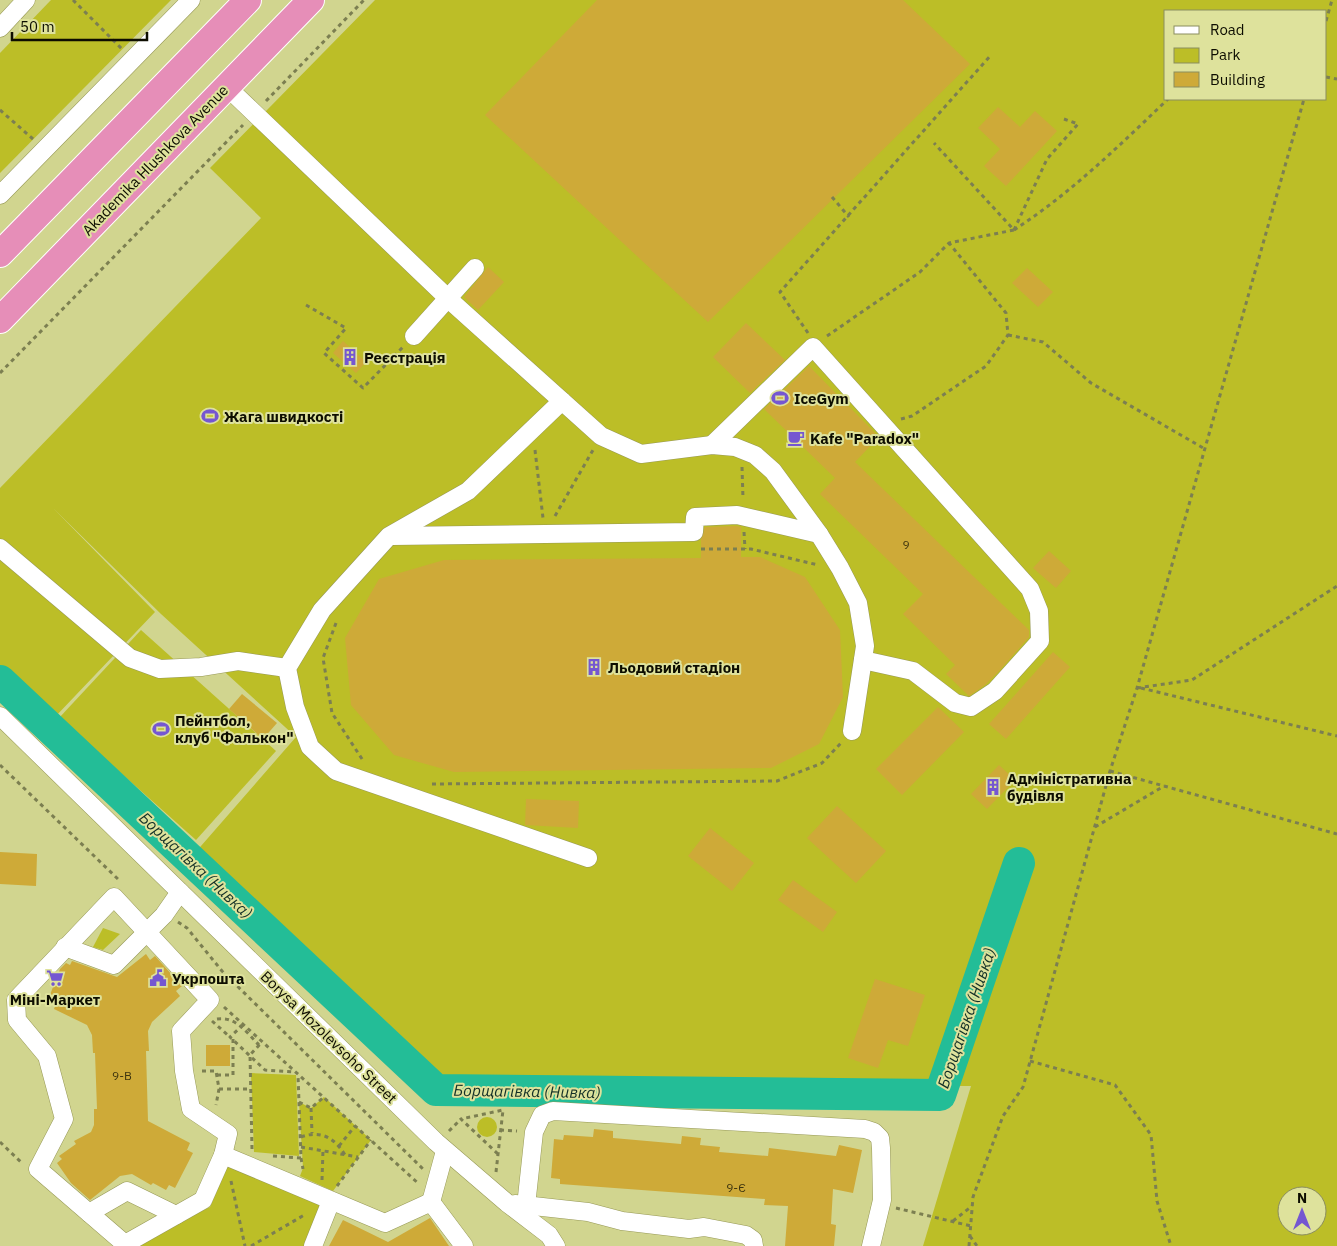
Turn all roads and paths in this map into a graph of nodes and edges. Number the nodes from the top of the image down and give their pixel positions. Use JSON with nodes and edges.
{"nodes":[{"id":1,"x":26,"y":0,"type":"edge"},
{"id":2,"x":72,"y":0,"type":"edge"},
{"id":3,"x":191,"y":0,"type":"edge"},
{"id":4,"x":248,"y":0,"type":"edge"},
{"id":5,"x":311,"y":0,"type":"edge"},
{"id":6,"x":364,"y":0,"type":"edge"},
{"id":7,"x":1332,"y":0,"type":"edge"},
{"id":8,"x":1327,"y":18,"type":"edge"},
{"id":9,"x":0,"y":28,"type":"edge"},
{"id":10,"x":991,"y":55,"type":"dead end"},
{"id":11,"x":132,"y":58,"type":"junction"},
{"id":12,"x":227,"y":87,"type":"junction"},
{"id":13,"x":1167,"y":100,"type":"edge"},
{"id":14,"x":1304,"y":100,"type":"edge"},
{"id":15,"x":0,"y":110,"type":"edge"},
{"id":16,"x":255,"y":113,"type":"junction"},
{"id":17,"x":1064,"y":119,"type":"dead end"},
{"id":18,"x":934,"y":143,"type":"dead end"},
{"id":19,"x":44,"y":149,"type":"junction"},
{"id":20,"x":0,"y":195,"type":"edge"},
{"id":21,"x":832,"y":197,"type":"dead end"},
{"id":22,"x":849,"y":217,"type":"junction"},
{"id":23,"x":1014,"y":230,"type":"junction"},
{"id":24,"x":949,"y":243,"type":"junction"},
{"id":25,"x":0,"y":254,"type":"edge"},
{"id":26,"x":475,"y":268,"type":"dead end"},
{"id":27,"x":448,"y":298,"type":"junction"},
{"id":28,"x":306,"y":305,"type":"dead end"},
{"id":29,"x":0,"y":320,"type":"edge"},
{"id":30,"x":1008,"y":335,"type":"junction"},
{"id":31,"x":414,"y":336,"type":"joint"},
{"id":32,"x":813,"y":348,"type":"junction"},
{"id":33,"x":0,"y":373,"type":"edge"},
{"id":34,"x":562,"y":401,"type":"junction"},
{"id":35,"x":883,"y":425,"type":"junction"},
{"id":36,"x":533,"y":430,"type":"junction"},
{"id":37,"x":601,"y":436,"type":"junction"},
{"id":38,"x":712,"y":445,"type":"junction"},
{"id":39,"x":1205,"y":449,"type":"junction"},
{"id":40,"x":545,"y":534,"type":"junction"},
{"id":41,"x":819,"y":534,"type":"junction"},
{"id":42,"x":389,"y":536,"type":"junction"},
{"id":43,"x":0,"y":548,"type":"edge"},
{"id":44,"x":692,"y":549,"type":"dead end"},
{"id":45,"x":840,"y":568,"type":"junction"},
{"id":46,"x":1337,"y":586,"type":"edge"},
{"id":47,"x":337,"y":622,"type":"dead end"},
{"id":48,"x":863,"y":660,"type":"junction"},
{"id":49,"x":286,"y":668,"type":"junction"},
{"id":50,"x":1137,"y":688,"type":"junction"},
{"id":51,"x":0,"y":716,"type":"edge"},
{"id":52,"x":852,"y":731,"type":"joint"},
{"id":53,"x":1337,"y":736,"type":"edge"},
{"id":54,"x":0,"y":765,"type":"edge"},
{"id":55,"x":366,"y":765,"type":"dead end"},
{"id":56,"x":1110,"y":770,"type":"junction"},
{"id":57,"x":431,"y":784,"type":"dead end"},
{"id":58,"x":1164,"y":786,"type":"junction"},
{"id":59,"x":1094,"y":828,"type":"junction"},
{"id":60,"x":1337,"y":834,"type":"edge"},
{"id":61,"x":588,"y":858,"type":"dead end"},
{"id":62,"x":124,"y":884,"type":"dead end"},
{"id":63,"x":180,"y":892,"type":"junction"},
{"id":64,"x":164,"y":914,"type":"junction"},
{"id":65,"x":147,"y":931,"type":"junction"},
{"id":66,"x":65,"y":948,"type":"junction"},
{"id":67,"x":219,"y":1003,"type":"dead end"},
{"id":68,"x":212,"y":1020,"type":"dead end"},
{"id":69,"x":242,"y":1026,"type":"junction"},
{"id":70,"x":233,"y":1039,"type":"junction"},
{"id":71,"x":261,"y":1044,"type":"junction"},
{"id":72,"x":250,"y":1055,"type":"junction"},
{"id":73,"x":1030,"y":1061,"type":"junction"},
{"id":74,"x":184,"y":1071,"type":"junction"},
{"id":75,"x":297,"y":1073,"type":"junction"},
{"id":76,"x":217,"y":1075,"type":"junction"},
{"id":77,"x":219,"y":1089,"type":"junction"},
{"id":78,"x":250,"y":1089,"type":"junction"},
{"id":79,"x":324,"y":1098,"type":"junction"},
{"id":80,"x":299,"y":1102,"type":"junction"},
{"id":81,"x":191,"y":1108,"type":"junction"},
{"id":82,"x":311,"y":1108,"type":"junction"},
{"id":83,"x":356,"y":1126,"type":"junction"},
{"id":84,"x":312,"y":1133,"type":"junction"},
{"id":85,"x":301,"y":1137,"type":"junction"},
{"id":86,"x":371,"y":1140,"type":"junction"},
{"id":87,"x":0,"y":1142,"type":"edge"},
{"id":88,"x":301,"y":1146,"type":"junction"},
{"id":89,"x":339,"y":1146,"type":"junction"},
{"id":90,"x":323,"y":1150,"type":"junction"},
{"id":91,"x":445,"y":1151,"type":"junction"},
{"id":92,"x":245,"y":1152,"type":"dead end"},
{"id":93,"x":498,"y":1154,"type":"junction"},
{"id":94,"x":223,"y":1155,"type":"junction"},
{"id":95,"x":345,"y":1155,"type":"junction"},
{"id":96,"x":272,"y":1156,"type":"dead end"},
{"id":97,"x":358,"y":1157,"type":"junction"},
{"id":98,"x":24,"y":1166,"type":"dead end"},
{"id":99,"x":230,"y":1174,"type":"dead end"},
{"id":100,"x":329,"y":1193,"type":"junction"},
{"id":101,"x":430,"y":1197,"type":"junction"},
{"id":102,"x":500,"y":1198,"type":"junction"},
{"id":103,"x":531,"y":1201,"type":"junction"},
{"id":104,"x":881,"y":1205,"type":"junction"},
{"id":105,"x":972,"y":1206,"type":"junction"},
{"id":106,"x":314,"y":1210,"type":"dead end"},
{"id":107,"x":89,"y":1213,"type":"junction"},
{"id":108,"x":176,"y":1215,"type":"junction"},
{"id":109,"x":952,"y":1221,"type":"junction"},
{"id":110,"x":971,"y":1226,"type":"junction"},
{"id":111,"x":970,"y":1235,"type":"junction"},
{"id":112,"x":245,"y":1246,"type":"edge"},
{"id":113,"x":251,"y":1246,"type":"edge"},
{"id":114,"x":313,"y":1246,"type":"edge"},
{"id":115,"x":464,"y":1246,"type":"edge"},
{"id":116,"x":556,"y":1246,"type":"edge"},
{"id":117,"x":754,"y":1246,"type":"edge"},
{"id":118,"x":871,"y":1246,"type":"edge"},
{"id":119,"x":969,"y":1246,"type":"edge"},
{"id":120,"x":977,"y":1246,"type":"edge"},
{"id":121,"x":1172,"y":1246,"type":"edge"}],
"edges":[{"from":1,"to":9,"type":"street"},
{"from":2,"to":11,"type":"path"},
{"from":3,"to":11,"type":"street"},
{"from":4,"to":25,"type":"highway"},
{"from":5,"to":12,"type":"highway","name":"Akademika Hlushkova Avenue"},
{"from":6,"to":16,"type":"path"},
{"from":7,"to":8,"type":"path"},
{"from":10,"to":22,"type":"path"},
{"from":11,"to":19,"type":"street"},
{"from":12,"to":16,"type":"street"},
{"from":12,"to":29,"type":"highway","name":"Akademika Hlushkova Avenue"},
{"from":13,"to":23,"type":"path"},
{"from":14,"to":39,"type":"path"},
{"from":15,"to":19,"type":"path"},
{"from":16,"to":27,"type":"street"},
{"from":16,"to":33,"type":"path"},
{"from":17,"to":23,"type":"path"},
{"from":18,"to":23,"type":"path"},
{"from":19,"to":20,"type":"street"},
{"from":21,"to":22,"type":"path"},
{"from":22,"to":32,"type":"path"},
{"from":23,"to":24,"type":"path"},
{"from":24,"to":30,"type":"path"},
{"from":24,"to":32,"type":"path"},
{"from":26,"to":27,"type":"street"},
{"from":27,"to":31,"type":"street"},
{"from":27,"to":34,"type":"street"},
{"from":28,"to":31,"type":"path"},
{"from":30,"to":35,"type":"path"},
{"from":30,"to":39,"type":"path"},
{"from":32,"to":35,"type":"street"},
{"from":32,"to":38,"type":"street"},
{"from":34,"to":36,"type":"street"},
{"from":34,"to":37,"type":"street"},
{"from":35,"to":48,"type":"street"},
{"from":36,"to":40,"type":"path"},
{"from":36,"to":42,"type":"street"},
{"from":37,"to":38,"type":"street"},
{"from":37,"to":40,"type":"path"},
{"from":38,"to":41,"type":"street"},
{"from":39,"to":50,"type":"path"},
{"from":40,"to":41,"type":"street"},
{"from":40,"to":42,"type":"street"},
{"from":41,"to":45,"type":"street"},
{"from":42,"to":49,"type":"street"},
{"from":43,"to":49,"type":"street"},
{"from":44,"to":45,"type":"path"},
{"from":45,"to":48,"type":"street"},
{"from":46,"to":50,"type":"path"},
{"from":47,"to":55,"type":"path"},
{"from":48,"to":52,"type":"street"},
{"from":49,"to":61,"type":"street"},
{"from":50,"to":53,"type":"path"},
{"from":50,"to":56,"type":"path"},
{"from":51,"to":63,"type":"street","name":"Borysa Mozolevsoho Street"},
{"from":52,"to":57,"type":"path"},
{"from":54,"to":62,"type":"path"},
{"from":56,"to":58,"type":"path"},
{"from":56,"to":59,"type":"path"},
{"from":58,"to":59,"type":"path"},
{"from":58,"to":60,"type":"path"},
{"from":59,"to":73,"type":"path"},
{"from":63,"to":64,"type":"street"},
{"from":63,"to":91,"type":"street","name":"Borysa Mozolevsoho Street"},
{"from":64,"to":65,"type":"street"},
{"from":64,"to":101,"type":"path"},
{"from":65,"to":66,"type":"street"},
{"from":65,"to":66,"type":"street"},
{"from":65,"to":74,"type":"street"},
{"from":66,"to":107,"type":"street"},
{"from":67,"to":69,"type":"path"},
{"from":68,"to":69,"type":"path"},
{"from":69,"to":70,"type":"path"},
{"from":69,"to":71,"type":"path"},
{"from":70,"to":72,"type":"path"},
{"from":70,"to":76,"type":"path"},
{"from":71,"to":72,"type":"path"},
{"from":71,"to":75,"type":"path"},
{"from":72,"to":75,"type":"path"},
{"from":72,"to":78,"type":"path"},
{"from":73,"to":105,"type":"path"},
{"from":73,"to":121,"type":"path"},
{"from":74,"to":76,"type":"path"},
{"from":74,"to":81,"type":"street"},
{"from":75,"to":79,"type":"path"},
{"from":75,"to":80,"type":"path"},
{"from":76,"to":77,"type":"path"},
{"from":77,"to":78,"type":"path"},
{"from":77,"to":81,"type":"path"},
{"from":78,"to":92,"type":"path"},
{"from":79,"to":82,"type":"path"},
{"from":79,"to":83,"type":"path"},
{"from":80,"to":82,"type":"path"},
{"from":80,"to":85,"type":"path"},
{"from":81,"to":94,"type":"street"},
{"from":82,"to":84,"type":"path"},
{"from":83,"to":86,"type":"path"},
{"from":83,"to":89,"type":"path"},
{"from":84,"to":85,"type":"path"},
{"from":84,"to":89,"type":"path"},
{"from":85,"to":88,"type":"path"},
{"from":86,"to":97,"type":"path"},
{"from":86,"to":101,"type":"path"},
{"from":87,"to":98,"type":"path"},
{"from":88,"to":90,"type":"path"},
{"from":88,"to":96,"type":"path"},
{"from":89,"to":95,"type":"path"},
{"from":90,"to":95,"type":"path"},
{"from":90,"to":100,"type":"path"},
{"from":91,"to":101,"type":"street"},
{"from":91,"to":102,"type":"street","name":"Borysa Mozolevsoho Street"},
{"from":93,"to":93,"type":"path"},
{"from":93,"to":102,"type":"path"},
{"from":94,"to":100,"type":"street"},
{"from":94,"to":108,"type":"street"},
{"from":95,"to":97,"type":"path"},
{"from":97,"to":100,"type":"path"},
{"from":99,"to":112,"type":"path"},
{"from":100,"to":101,"type":"street"},
{"from":100,"to":114,"type":"street"},
{"from":101,"to":115,"type":"street"},
{"from":102,"to":103,"type":"street"},
{"from":102,"to":116,"type":"street","name":"Borysa Mozolevsoho Street"},
{"from":103,"to":104,"type":"street"},
{"from":103,"to":117,"type":"street"},
{"from":104,"to":109,"type":"path"},
{"from":104,"to":118,"type":"street"},
{"from":105,"to":109,"type":"path"},
{"from":105,"to":110,"type":"path"},
{"from":106,"to":113,"type":"path"},
{"from":107,"to":108,"type":"street"},
{"from":107,"to":108,"type":"street"},
{"from":109,"to":110,"type":"path"},
{"from":110,"to":111,"type":"path"},
{"from":111,"to":119,"type":"path"},
{"from":111,"to":120,"type":"path"}]}
